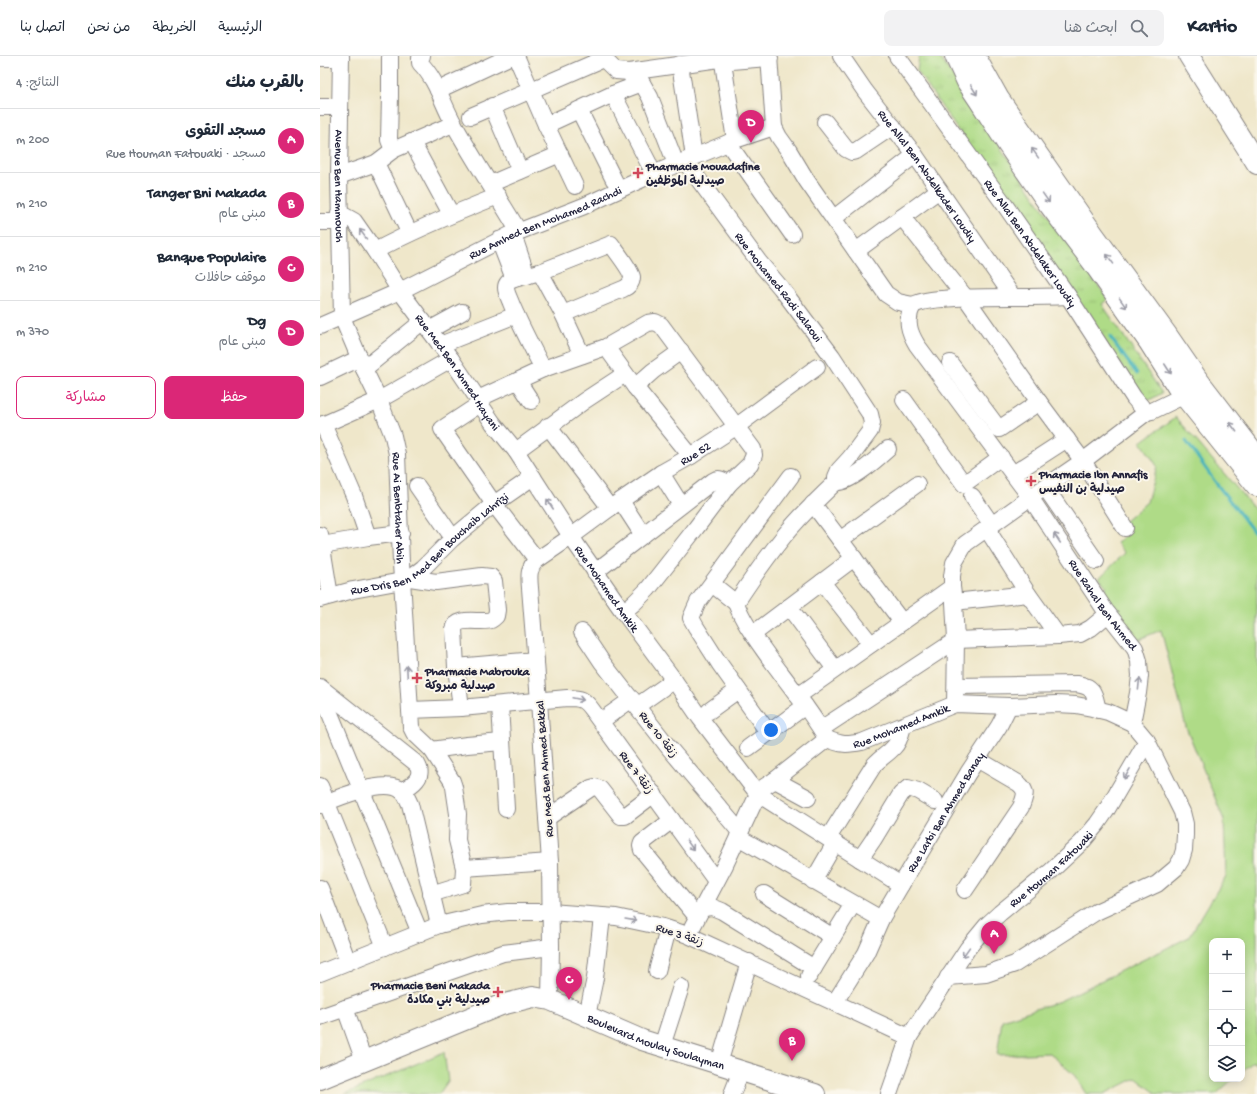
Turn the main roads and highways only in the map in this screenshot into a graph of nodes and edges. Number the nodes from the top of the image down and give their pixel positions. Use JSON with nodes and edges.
{"nodes":[{"id":1,"x":956,"y":56,"type":"edge"},
{"id":2,"x":974,"y":56,"type":"edge"},
{"id":3,"x":1189,"y":56,"type":"edge"},
{"id":4,"x":1199,"y":56,"type":"edge"},
{"id":5,"x":1256,"y":158,"type":"edge"},
{"id":6,"x":1257,"y":458,"type":"edge"},
{"id":7,"x":1257,"y":485,"type":"edge"},
{"id":8,"x":320,"y":1079,"type":"edge"},
{"id":9,"x":815,"y":1094,"type":"edge"}],
"edges":[{"from":1,"to":7,"type":"highway","one_way":true},
{"from":6,"to":2,"type":"highway","one_way":true},
{"from":3,"to":5,"type":"main road"},
{"from":4,"to":5,"type":"main road"},
{"from":8,"to":9,"type":"main road","name":"Boulevard Moulay Soulayman"}]}
